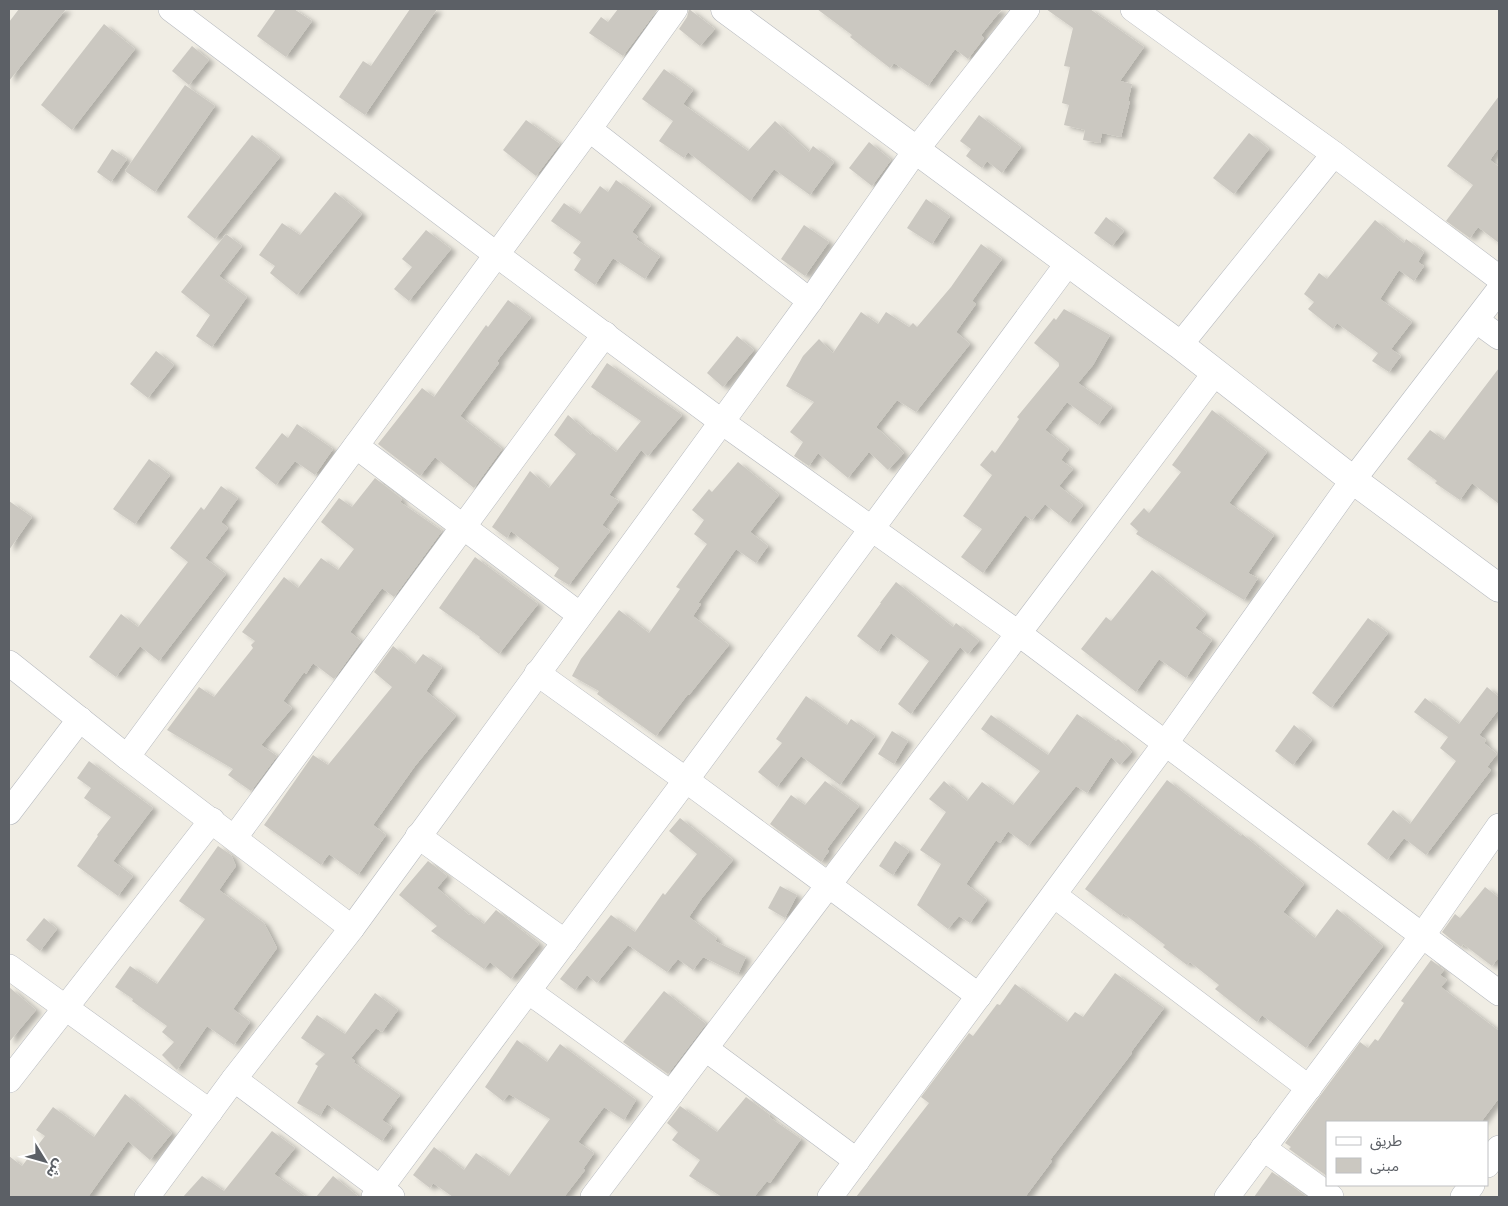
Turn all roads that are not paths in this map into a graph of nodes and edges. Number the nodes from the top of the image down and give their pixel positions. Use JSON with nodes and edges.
{"nodes":[{"id":1,"x":171,"y":9,"type":"edge"},
{"id":2,"x":675,"y":9,"type":"edge"},
{"id":3,"x":725,"y":9,"type":"edge"},
{"id":4,"x":1027,"y":9,"type":"edge"},
{"id":5,"x":1133,"y":9,"type":"edge"},
{"id":6,"x":589,"y":129,"type":"junction"},
{"id":7,"x":916,"y":150,"type":"junction"},
{"id":8,"x":1334,"y":154,"type":"junction"},
{"id":9,"x":497,"y":255,"type":"junction"},
{"id":10,"x":1068,"y":263,"type":"junction"},
{"id":11,"x":1499,"y":278,"type":"edge"},
{"id":12,"x":1499,"y":290,"type":"edge"},
{"id":13,"x":810,"y":301,"type":"junction"},
{"id":14,"x":1477,"y":320,"type":"junction"},
{"id":15,"x":605,"y":334,"type":"junction"},
{"id":16,"x":1499,"y":337,"type":"edge"},
{"id":17,"x":1180,"y":345,"type":"junction"},
{"id":18,"x":1215,"y":372,"type":"junction"},
{"id":19,"x":722,"y":422,"type":"junction"},
{"id":20,"x":356,"y":446,"type":"junction"},
{"id":21,"x":1353,"y":480,"type":"junction"},
{"id":22,"x":464,"y":526,"type":"junction"},
{"id":23,"x":871,"y":528,"type":"junction"},
{"id":24,"x":1499,"y":588,"type":"edge"},
{"id":25,"x":580,"y":615,"type":"junction"},
{"id":26,"x":1018,"y":633,"type":"junction"},
{"id":27,"x":9,"y":664,"type":"edge"},
{"id":28,"x":537,"y":673,"type":"junction"},
{"id":29,"x":80,"y":719,"type":"junction"},
{"id":30,"x":1165,"y":744,"type":"junction"},
{"id":31,"x":127,"y":757,"type":"junction"},
{"id":32,"x":686,"y":780,"type":"junction"},
{"id":33,"x":9,"y":812,"type":"edge"},
{"id":34,"x":212,"y":820,"type":"junction"},
{"id":35,"x":1499,"y":826,"type":"edge"},
{"id":36,"x":418,"y":836,"type":"junction"},
{"id":37,"x":235,"y":837,"type":"junction"},
{"id":38,"x":828,"y":885,"type":"junction"},
{"id":39,"x":1054,"y":895,"type":"junction"},
{"id":40,"x":352,"y":928,"type":"junction"},
{"id":41,"x":1422,"y":936,"type":"junction"},
{"id":42,"x":565,"y":942,"type":"junction"},
{"id":43,"x":9,"y":967,"type":"edge"},
{"id":44,"x":528,"y":991,"type":"junction"},
{"id":45,"x":1499,"y":993,"type":"edge"},
{"id":46,"x":979,"y":996,"type":"junction"},
{"id":47,"x":64,"y":1007,"type":"junction"},
{"id":48,"x":706,"y":1049,"type":"junction"},
{"id":49,"x":234,"y":1079,"type":"junction"},
{"id":50,"x":9,"y":1080,"type":"edge"},
{"id":51,"x":1309,"y":1088,"type":"junction"},
{"id":52,"x":671,"y":1094,"type":"junction"},
{"id":53,"x":210,"y":1112,"type":"junction"},
{"id":54,"x":1263,"y":1148,"type":"junction"},
{"id":55,"x":1499,"y":1148,"type":"edge"},
{"id":56,"x":857,"y":1160,"type":"junction"},
{"id":57,"x":1488,"y":1164,"type":"edge"},
{"id":58,"x":1471,"y":1186,"type":"edge"},
{"id":59,"x":382,"y":1194,"type":"edge"},
{"id":60,"x":147,"y":1197,"type":"edge"},
{"id":61,"x":593,"y":1197,"type":"edge"},
{"id":62,"x":830,"y":1197,"type":"edge"},
{"id":63,"x":1227,"y":1197,"type":"edge"},
{"id":64,"x":1331,"y":1197,"type":"edge"},
{"id":65,"x":1463,"y":1197,"type":"edge"}],
"edges":[{"from":1,"to":9,"type":"street"},
{"from":2,"to":6,"type":"street"},
{"from":3,"to":7,"type":"street"},
{"from":4,"to":7,"type":"street"},
{"from":5,"to":8,"type":"street"},
{"from":6,"to":9,"type":"street"},
{"from":6,"to":13,"type":"street"},
{"from":7,"to":10,"type":"street"},
{"from":7,"to":13,"type":"street"},
{"from":8,"to":11,"type":"street"},
{"from":8,"to":17,"type":"street"},
{"from":9,"to":15,"type":"street"},
{"from":9,"to":20,"type":"street"},
{"from":10,"to":17,"type":"street"},
{"from":10,"to":23,"type":"street"},
{"from":12,"to":14,"type":"street"},
{"from":13,"to":19,"type":"street"},
{"from":14,"to":16,"type":"street"},
{"from":14,"to":21,"type":"street"},
{"from":15,"to":19,"type":"street"},
{"from":15,"to":22,"type":"street"},
{"from":17,"to":18,"type":"street"},
{"from":18,"to":21,"type":"street"},
{"from":18,"to":26,"type":"street"},
{"from":19,"to":23,"type":"street"},
{"from":19,"to":25,"type":"street"},
{"from":20,"to":22,"type":"street"},
{"from":20,"to":31,"type":"street"},
{"from":21,"to":24,"type":"street"},
{"from":21,"to":30,"type":"street"},
{"from":22,"to":25,"type":"street"},
{"from":22,"to":37,"type":"street"},
{"from":23,"to":26,"type":"street"},
{"from":23,"to":32,"type":"street"},
{"from":25,"to":28,"type":"street"},
{"from":26,"to":30,"type":"street"},
{"from":26,"to":38,"type":"street"},
{"from":27,"to":29,"type":"street"},
{"from":28,"to":32,"type":"street"},
{"from":28,"to":36,"type":"street"},
{"from":29,"to":31,"type":"street"},
{"from":29,"to":33,"type":"street"},
{"from":30,"to":39,"type":"street"},
{"from":30,"to":41,"type":"street"},
{"from":31,"to":34,"type":"street"},
{"from":32,"to":38,"type":"street"},
{"from":32,"to":42,"type":"street"},
{"from":34,"to":37,"type":"street"},
{"from":34,"to":47,"type":"street"},
{"from":35,"to":41,"type":"street"},
{"from":36,"to":40,"type":"street"},
{"from":36,"to":42,"type":"street"},
{"from":37,"to":40,"type":"street"},
{"from":38,"to":46,"type":"street"},
{"from":38,"to":48,"type":"street"},
{"from":39,"to":46,"type":"street"},
{"from":39,"to":51,"type":"street"},
{"from":40,"to":49,"type":"street"},
{"from":41,"to":45,"type":"street"},
{"from":41,"to":51,"type":"street"},
{"from":42,"to":44,"type":"street"},
{"from":43,"to":47,"type":"street"},
{"from":44,"to":52,"type":"street"},
{"from":44,"to":59,"type":"street"},
{"from":46,"to":56,"type":"street"},
{"from":47,"to":50,"type":"street"},
{"from":47,"to":53,"type":"street"},
{"from":48,"to":52,"type":"street"},
{"from":48,"to":56,"type":"street"},
{"from":49,"to":53,"type":"street"},
{"from":49,"to":59,"type":"street"},
{"from":51,"to":54,"type":"street"},
{"from":52,"to":61,"type":"street"},
{"from":53,"to":60,"type":"street"},
{"from":54,"to":63,"type":"street"},
{"from":54,"to":64,"type":"street"},
{"from":55,"to":57,"type":"street"},
{"from":56,"to":62,"type":"street"},
{"from":58,"to":65,"type":"street"}]}
